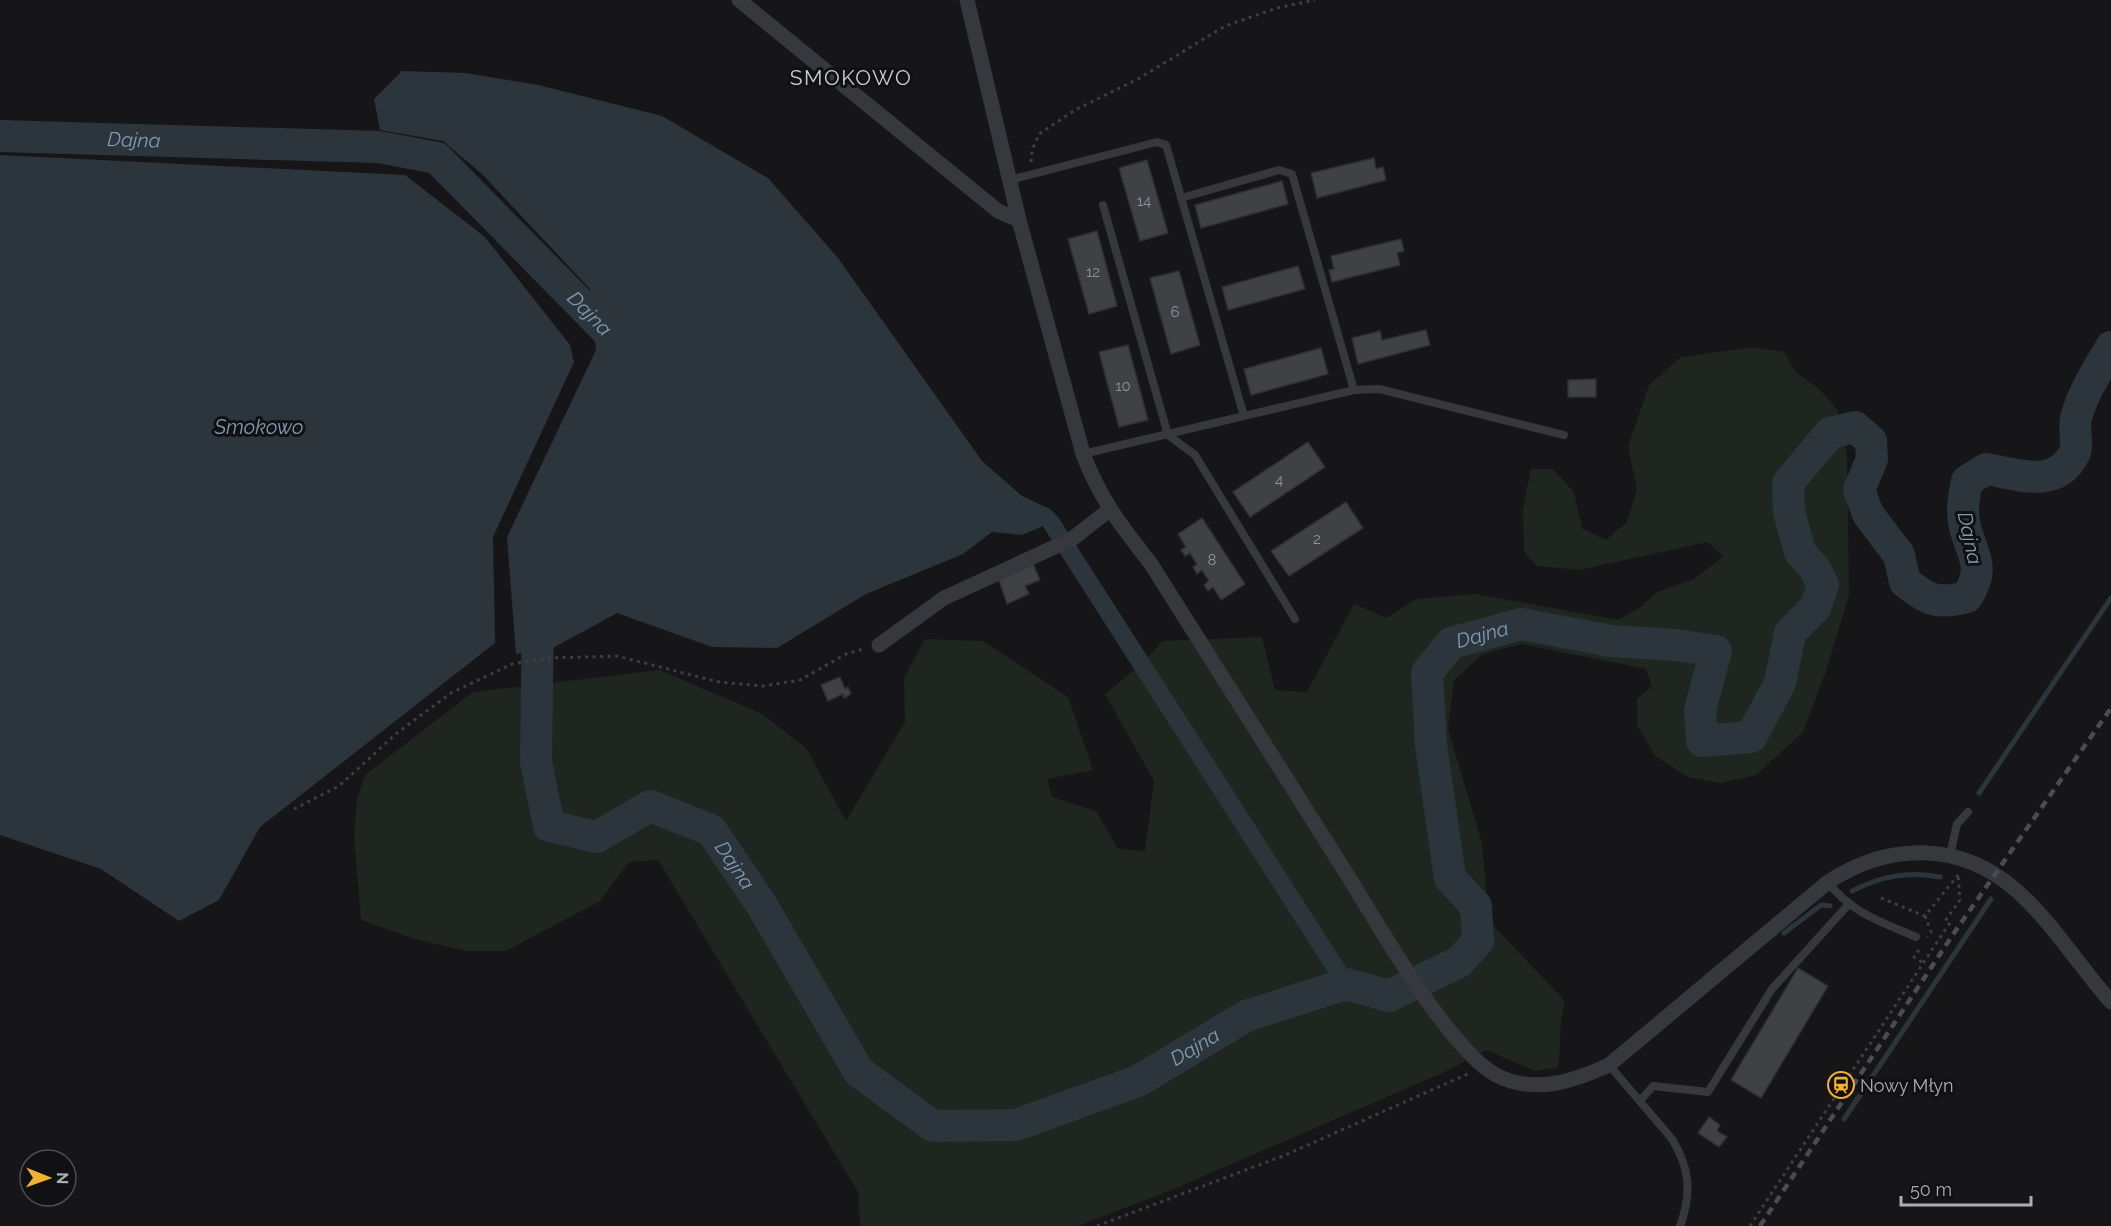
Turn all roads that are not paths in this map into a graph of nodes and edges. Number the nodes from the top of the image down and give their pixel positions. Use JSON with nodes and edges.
{"nodes":[{"id":1,"x":739,"y":0,"type":"edge"},
{"id":2,"x":967,"y":0,"type":"edge"},
{"id":3,"x":1010,"y":180,"type":"junction"},
{"id":4,"x":1181,"y":198,"type":"junction"},
{"id":5,"x":1103,"y":205,"type":"dead end"},
{"id":6,"x":1019,"y":220,"type":"junction"},
{"id":7,"x":1354,"y":390,"type":"junction"},
{"id":8,"x":1244,"y":416,"type":"junction"},
{"id":9,"x":1168,"y":435,"type":"junction"},
{"id":10,"x":1564,"y":435,"type":"dead end"},
{"id":11,"x":1083,"y":454,"type":"junction"},
{"id":12,"x":1109,"y":510,"type":"junction"},
{"id":13,"x":1295,"y":619,"type":"dead end"},
{"id":14,"x":879,"y":645,"type":"road end"},
{"id":15,"x":1968,"y":813,"type":"dead end"},
{"id":16,"x":1950,"y":855,"type":"junction"},
{"id":17,"x":1828,"y":882,"type":"junction"},
{"id":18,"x":1848,"y":905,"type":"junction"},
{"id":19,"x":1916,"y":937,"type":"dead end"},
{"id":20,"x":2111,"y":1002,"type":"edge"},
{"id":21,"x":1609,"y":1065,"type":"junction"},
{"id":22,"x":1640,"y":1101,"type":"junction"},
{"id":23,"x":1680,"y":1226,"type":"edge"}],
"edges":[{"from":1,"to":6,"type":"street"},
{"from":2,"to":3,"type":"street"},
{"from":3,"to":4,"type":"lane"},
{"from":3,"to":6,"type":"street"},
{"from":4,"to":7,"type":"lane"},
{"from":4,"to":8,"type":"lane"},
{"from":5,"to":9,"type":"lane"},
{"from":6,"to":11,"type":"street"},
{"from":7,"to":8,"type":"lane"},
{"from":7,"to":10,"type":"lane"},
{"from":8,"to":9,"type":"lane"},
{"from":9,"to":11,"type":"lane"},
{"from":9,"to":13,"type":"lane"},
{"from":11,"to":12,"type":"street"},
{"from":12,"to":14,"type":"street"},
{"from":12,"to":21,"type":"street"},
{"from":15,"to":16,"type":"lane"},
{"from":16,"to":17,"type":"street"},
{"from":16,"to":20,"type":"street"},
{"from":17,"to":18,"type":"lane"},
{"from":17,"to":21,"type":"street"},
{"from":18,"to":19,"type":"lane"},
{"from":18,"to":22,"type":"lane"},
{"from":21,"to":22,"type":"lane"},
{"from":22,"to":23,"type":"lane"}]}
